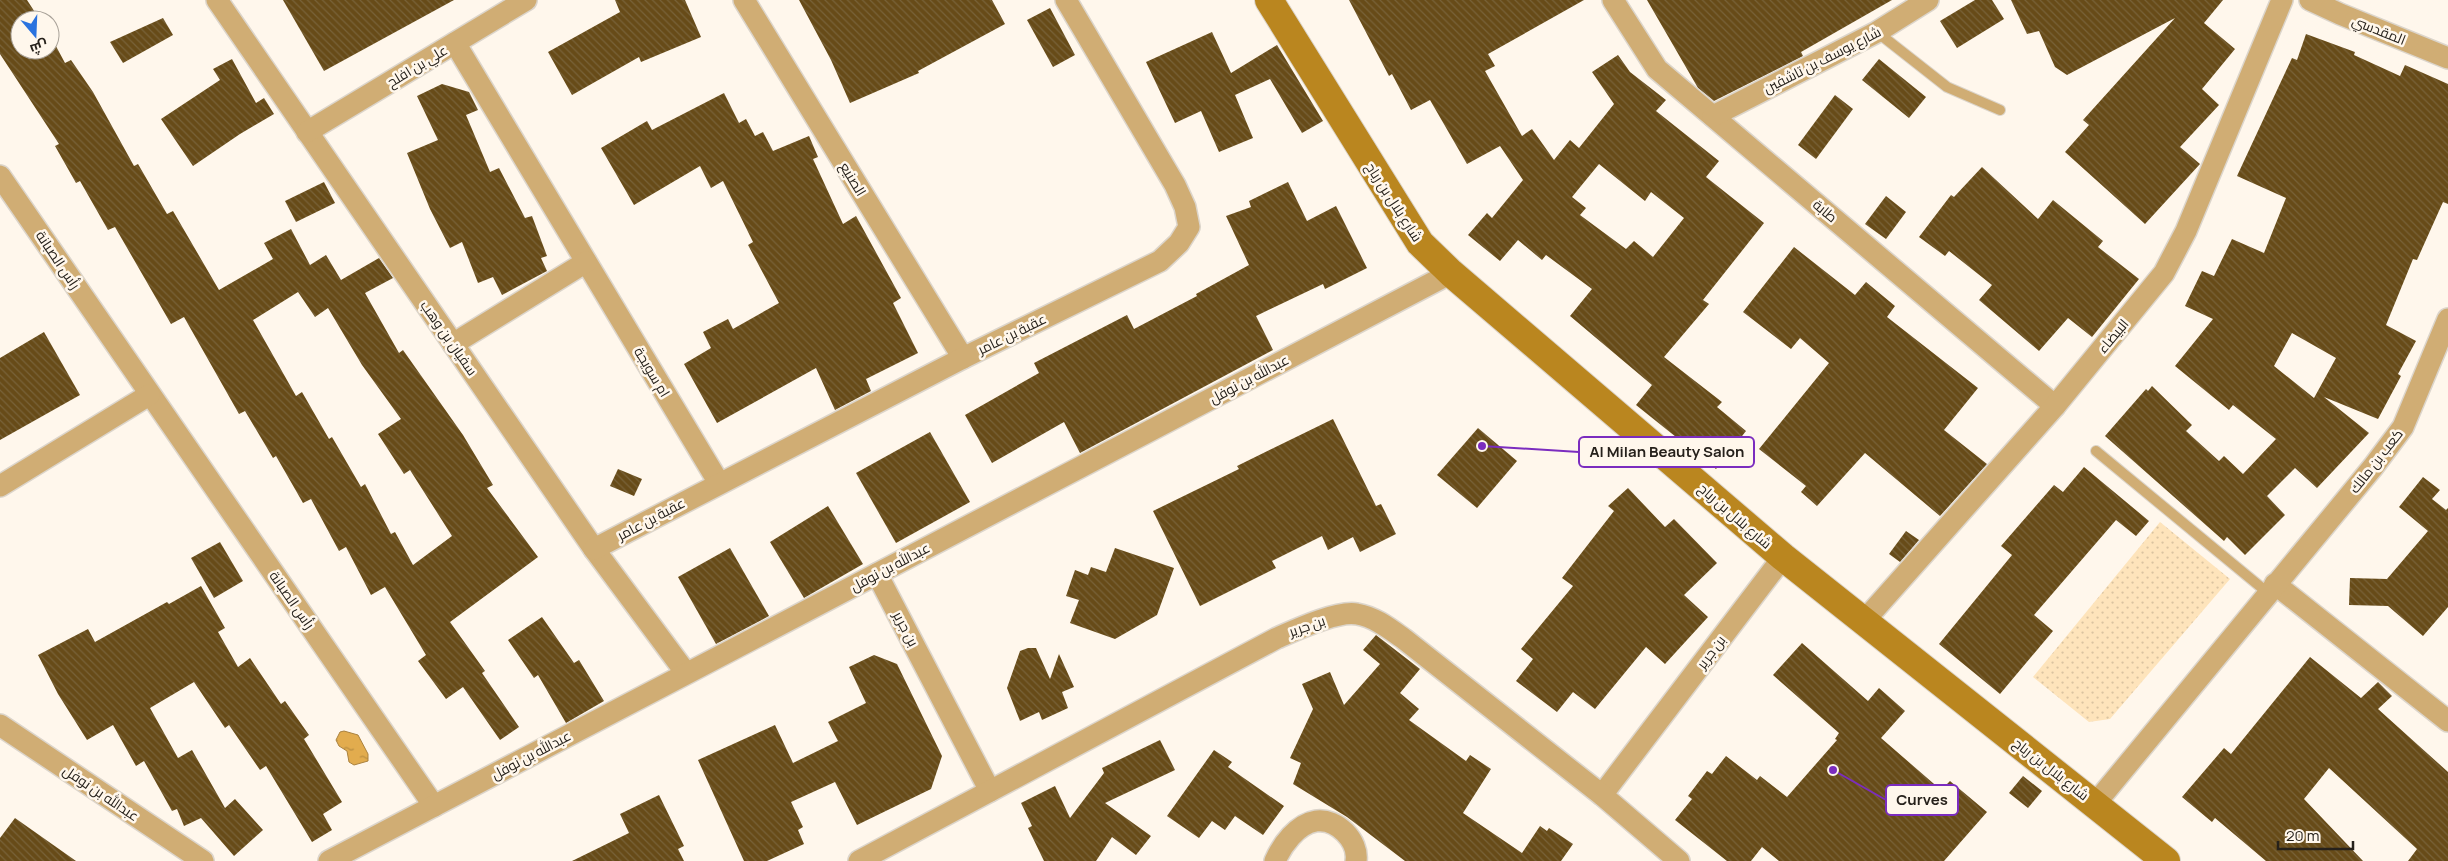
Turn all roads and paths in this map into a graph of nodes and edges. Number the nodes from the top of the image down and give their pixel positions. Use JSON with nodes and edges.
{"nodes":[{"id":1,"x":217,"y":0,"type":"edge"},
{"id":2,"x":526,"y":0,"type":"edge"},
{"id":3,"x":744,"y":0,"type":"edge"},
{"id":4,"x":1066,"y":0,"type":"edge"},
{"id":5,"x":1269,"y":0,"type":"edge"},
{"id":6,"x":1613,"y":0,"type":"edge"},
{"id":7,"x":1928,"y":0,"type":"edge"},
{"id":8,"x":2282,"y":0,"type":"edge"},
{"id":9,"x":2310,"y":0,"type":"edge"},
{"id":10,"x":1877,"y":32,"type":"junction"},
{"id":11,"x":455,"y":43,"type":"junction"},
{"id":12,"x":2448,"y":58,"type":"edge"},
{"id":13,"x":2000,"y":110,"type":"dead end"},
{"id":14,"x":1713,"y":116,"type":"junction"},
{"id":15,"x":308,"y":132,"type":"junction"},
{"id":16,"x":0,"y":176,"type":"edge"},
{"id":17,"x":586,"y":262,"type":"junction"},
{"id":18,"x":1451,"y":273,"type":"junction"},
{"id":19,"x":2448,"y":319,"type":"edge"},
{"id":20,"x":453,"y":344,"type":"junction"},
{"id":21,"x":962,"y":358,"type":"junction"},
{"id":22,"x":149,"y":395,"type":"junction"},
{"id":23,"x":2055,"y":406,"type":"junction"},
{"id":24,"x":2096,"y":451,"type":"dead end"},
{"id":25,"x":719,"y":483,"type":"junction"},
{"id":26,"x":0,"y":486,"type":"edge"},
{"id":27,"x":594,"y":549,"type":"junction"},
{"id":28,"x":1783,"y":557,"type":"junction"},
{"id":29,"x":877,"y":574,"type":"junction"},
{"id":30,"x":2271,"y":589,"type":"junction"},
{"id":31,"x":1864,"y":621,"type":"junction"},
{"id":32,"x":686,"y":674,"type":"junction"},
{"id":33,"x":2448,"y":721,"type":"edge"},
{"id":34,"x":0,"y":725,"type":"edge"},
{"id":35,"x":990,"y":791,"type":"junction"},
{"id":36,"x":1602,"y":795,"type":"junction"},
{"id":37,"x":2095,"y":804,"type":"junction"},
{"id":38,"x":434,"y":806,"type":"junction"},
{"id":39,"x":882,"y":856,"type":"edge"},
{"id":40,"x":203,"y":861,"type":"edge"},
{"id":41,"x":329,"y":861,"type":"edge"},
{"id":42,"x":859,"y":861,"type":"edge"},
{"id":43,"x":1275,"y":861,"type":"edge"},
{"id":44,"x":1356,"y":861,"type":"edge"},
{"id":45,"x":1679,"y":861,"type":"edge"},
{"id":46,"x":2166,"y":861,"type":"edge"}],
"edges":[{"from":1,"to":15,"type":"street","name":"سفيان بن وهب"},
{"from":2,"to":11,"type":"street","name":"علي بن افلح"},
{"from":3,"to":21,"type":"street","name":"الصنيع"},
{"from":4,"to":21,"type":"street","name":"عقبة بن عامر"},
{"from":5,"to":18,"type":"street","name":"شارع بلال بن رباح"},
{"from":6,"to":14,"type":"street","name":"طابة"},
{"from":7,"to":10,"type":"street","name":"شارع يوسف بن تاشفين"},
{"from":8,"to":23,"type":"street","name":"البيضاء"},
{"from":9,"to":12,"type":"street","name":"المقدسي"},
{"from":10,"to":13,"type":"lane"},
{"from":10,"to":14,"type":"street","name":"شارع يوسف بن تاشفين"},
{"from":11,"to":15,"type":"street","name":"علي بن افلح"},
{"from":11,"to":17,"type":"street","name":"ام سويجة"},
{"from":14,"to":23,"type":"street","name":"طابة"},
{"from":15,"to":20,"type":"street","name":"سفيان بن وهب"},
{"from":16,"to":22,"type":"street","name":"رأس الصبانة"},
{"from":17,"to":20,"type":"street"},
{"from":17,"to":25,"type":"street","name":"ام سويجة"},
{"from":18,"to":28,"type":"street","name":"شارع بلال بن رباح"},
{"from":18,"to":29,"type":"street","name":"عبدالله بن نوفل"},
{"from":19,"to":30,"type":"street","name":"كعب بن مالك"},
{"from":20,"to":27,"type":"street","name":"سفيان بن وهب"},
{"from":21,"to":25,"type":"street","name":"عقبة بن عامر"},
{"from":22,"to":26,"type":"street"},
{"from":22,"to":38,"type":"street","name":"رأس الصبانة"},
{"from":23,"to":31,"type":"street","name":"البيضاء"},
{"from":24,"to":30,"type":"lane"},
{"from":25,"to":27,"type":"street","name":"عقبة بن عامر"},
{"from":27,"to":32,"type":"street","name":"سفيان بن وهب"},
{"from":28,"to":31,"type":"street","name":"شارع بلال بن رباح"},
{"from":28,"to":36,"type":"street","name":"بن جرير"},
{"from":29,"to":32,"type":"street","name":"عبدالله بن نوفل"},
{"from":29,"to":35,"type":"street","name":"بن جرير"},
{"from":30,"to":33,"type":"street"},
{"from":30,"to":37,"type":"street","name":"كعب بن مالك"},
{"from":31,"to":37,"type":"street","name":"شارع بلال بن رباح"},
{"from":32,"to":38,"type":"street","name":"عبدالله بن نوفل"},
{"from":34,"to":40,"type":"street","name":"عبدالله بن نوفل"},
{"from":35,"to":36,"type":"street","name":"بن جرير"},
{"from":35,"to":39,"type":"street","name":"بن جرير"},
{"from":36,"to":45,"type":"street","name":"بن جرير"},
{"from":37,"to":46,"type":"street","name":"شارع بلال بن رباح"},
{"from":38,"to":41,"type":"street","name":"عبدالله بن نوفل"},
{"from":39,"to":42,"type":"street","name":"بن جرير"},
{"from":43,"to":44,"type":"street"}]}
